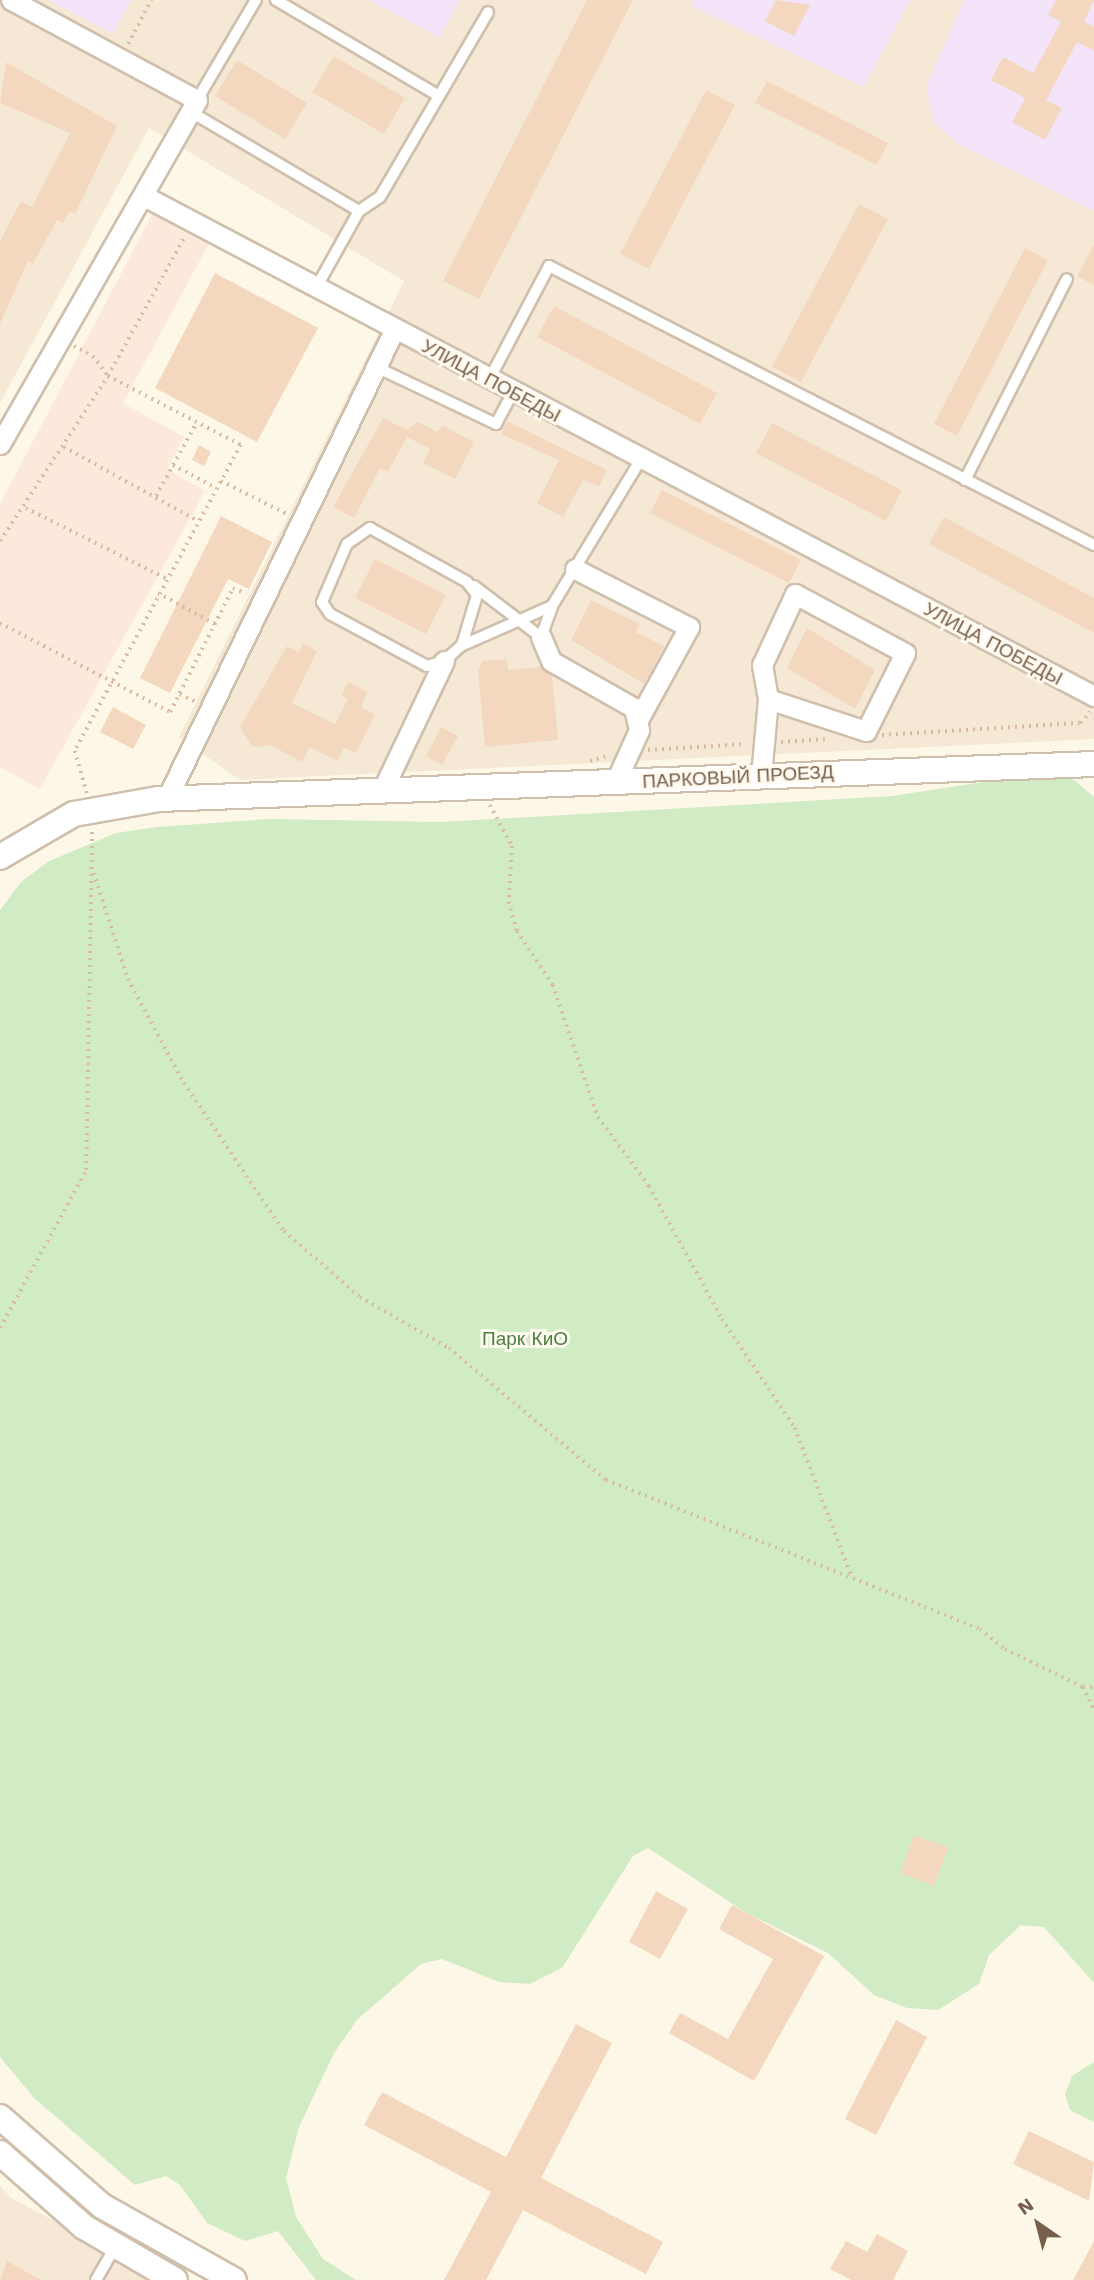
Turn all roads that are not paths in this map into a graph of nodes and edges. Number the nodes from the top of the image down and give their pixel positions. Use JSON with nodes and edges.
{"nodes":[{"id":1,"x":11,"y":0,"type":"edge"},
{"id":2,"x":256,"y":0,"type":"edge"},
{"id":3,"x":276,"y":0,"type":"edge"},
{"id":4,"x":488,"y":12,"type":"dead end"},
{"id":5,"x":439,"y":96,"type":"junction"},
{"id":6,"x":194,"y":106,"type":"junction"},
{"id":7,"x":144,"y":196,"type":"junction"},
{"id":8,"x":359,"y":211,"type":"junction"},
{"id":9,"x":1067,"y":279,"type":"dead end"},
{"id":10,"x":316,"y":288,"type":"junction"},
{"id":11,"x":394,"y":330,"type":"junction"},
{"id":12,"x":376,"y":367,"type":"junction"},
{"id":13,"x":489,"y":380,"type":"junction"},
{"id":14,"x":513,"y":392,"type":"junction"},
{"id":15,"x":0,"y":444,"type":"edge"},
{"id":16,"x":641,"y":459,"type":"junction"},
{"id":17,"x":965,"y":480,"type":"junction"},
{"id":18,"x":1094,"y":545,"type":"edge"},
{"id":19,"x":575,"y":569,"type":"junction"},
{"id":20,"x":467,"y":582,"type":"junction"},
{"id":21,"x":552,"y":606,"type":"junction"},
{"id":22,"x":524,"y":619,"type":"junction"},
{"id":23,"x":541,"y":637,"type":"junction"},
{"id":24,"x":462,"y":645,"type":"junction"},
{"id":25,"x":444,"y":661,"type":"junction"},
{"id":26,"x":1091,"y":696,"type":"edge"},
{"id":27,"x":768,"y":699,"type":"junction"},
{"id":28,"x":639,"y":718,"type":"junction"},
{"id":29,"x":1094,"y":764,"type":"edge"},
{"id":30,"x":761,"y":775,"type":"junction"},
{"id":31,"x":615,"y":783,"type":"junction"},
{"id":32,"x":382,"y":791,"type":"junction"},
{"id":33,"x":167,"y":798,"type":"junction"},
{"id":34,"x":4,"y":847,"type":"edge"},
{"id":35,"x":0,"y":2117,"type":"edge"},
{"id":36,"x":0,"y":2152,"type":"edge"},
{"id":37,"x":128,"y":2224,"type":"junction"},
{"id":38,"x":114,"y":2248,"type":"junction"},
{"id":39,"x":96,"y":2280,"type":"edge"},
{"id":40,"x":175,"y":2280,"type":"edge"},
{"id":41,"x":234,"y":2280,"type":"edge"}],
"edges":[{"from":1,"to":6,"type":"street"},
{"from":2,"to":6,"type":"lane"},
{"from":3,"to":5,"type":"lane"},
{"from":4,"to":5,"type":"lane"},
{"from":5,"to":8,"type":"lane"},
{"from":6,"to":7,"type":"street"},
{"from":6,"to":8,"type":"lane"},
{"from":7,"to":10,"type":"street","name":"УЛИЦА ПОБЕДЫ"},
{"from":7,"to":15,"type":"street"},
{"from":8,"to":10,"type":"lane"},
{"from":9,"to":17,"type":"lane"},
{"from":10,"to":11,"type":"street","name":"УЛИЦА ПОБЕДЫ"},
{"from":11,"to":12,"type":"street"},
{"from":11,"to":13,"type":"street","name":"УЛИЦА ПОБЕДЫ"},
{"from":12,"to":14,"type":"lane"},
{"from":12,"to":33,"type":"street"},
{"from":13,"to":14,"type":"street","name":"УЛИЦА ПОБЕДЫ"},
{"from":13,"to":17,"type":"lane"},
{"from":14,"to":16,"type":"street","name":"УЛИЦА ПОБЕДЫ"},
{"from":16,"to":19,"type":"lane"},
{"from":16,"to":26,"type":"street","name":"УЛИЦА ПОБЕДЫ"},
{"from":17,"to":18,"type":"lane"},
{"from":19,"to":21,"type":"lane"},
{"from":19,"to":28,"type":"street"},
{"from":20,"to":22,"type":"lane"},
{"from":20,"to":24,"type":"lane"},
{"from":20,"to":25,"type":"lane"},
{"from":21,"to":22,"type":"lane"},
{"from":21,"to":23,"type":"lane"},
{"from":22,"to":23,"type":"lane"},
{"from":22,"to":24,"type":"lane"},
{"from":23,"to":28,"type":"street"},
{"from":24,"to":25,"type":"lane"},
{"from":25,"to":32,"type":"street"},
{"from":27,"to":27,"type":"street"},
{"from":27,"to":30,"type":"street"},
{"from":28,"to":31,"type":"street"},
{"from":29,"to":30,"type":"street","name":"ПАРКОВЫЙ ПРОЕЗД"},
{"from":30,"to":31,"type":"street","name":"ПАРКОВЫЙ ПРОЕЗД"},
{"from":31,"to":32,"type":"street","name":"ПАРКОВЫЙ ПРОЕЗД"},
{"from":32,"to":33,"type":"street","name":"ПАРКОВЫЙ ПРОЕЗД"},
{"from":33,"to":34,"type":"street","name":"ПАРКОВЫЙ ПРОЕЗД"},
{"from":35,"to":37,"type":"street"},
{"from":36,"to":38,"type":"street"},
{"from":37,"to":38,"type":"street"},
{"from":37,"to":41,"type":"street"},
{"from":38,"to":39,"type":"lane"},
{"from":38,"to":40,"type":"street"}]}
